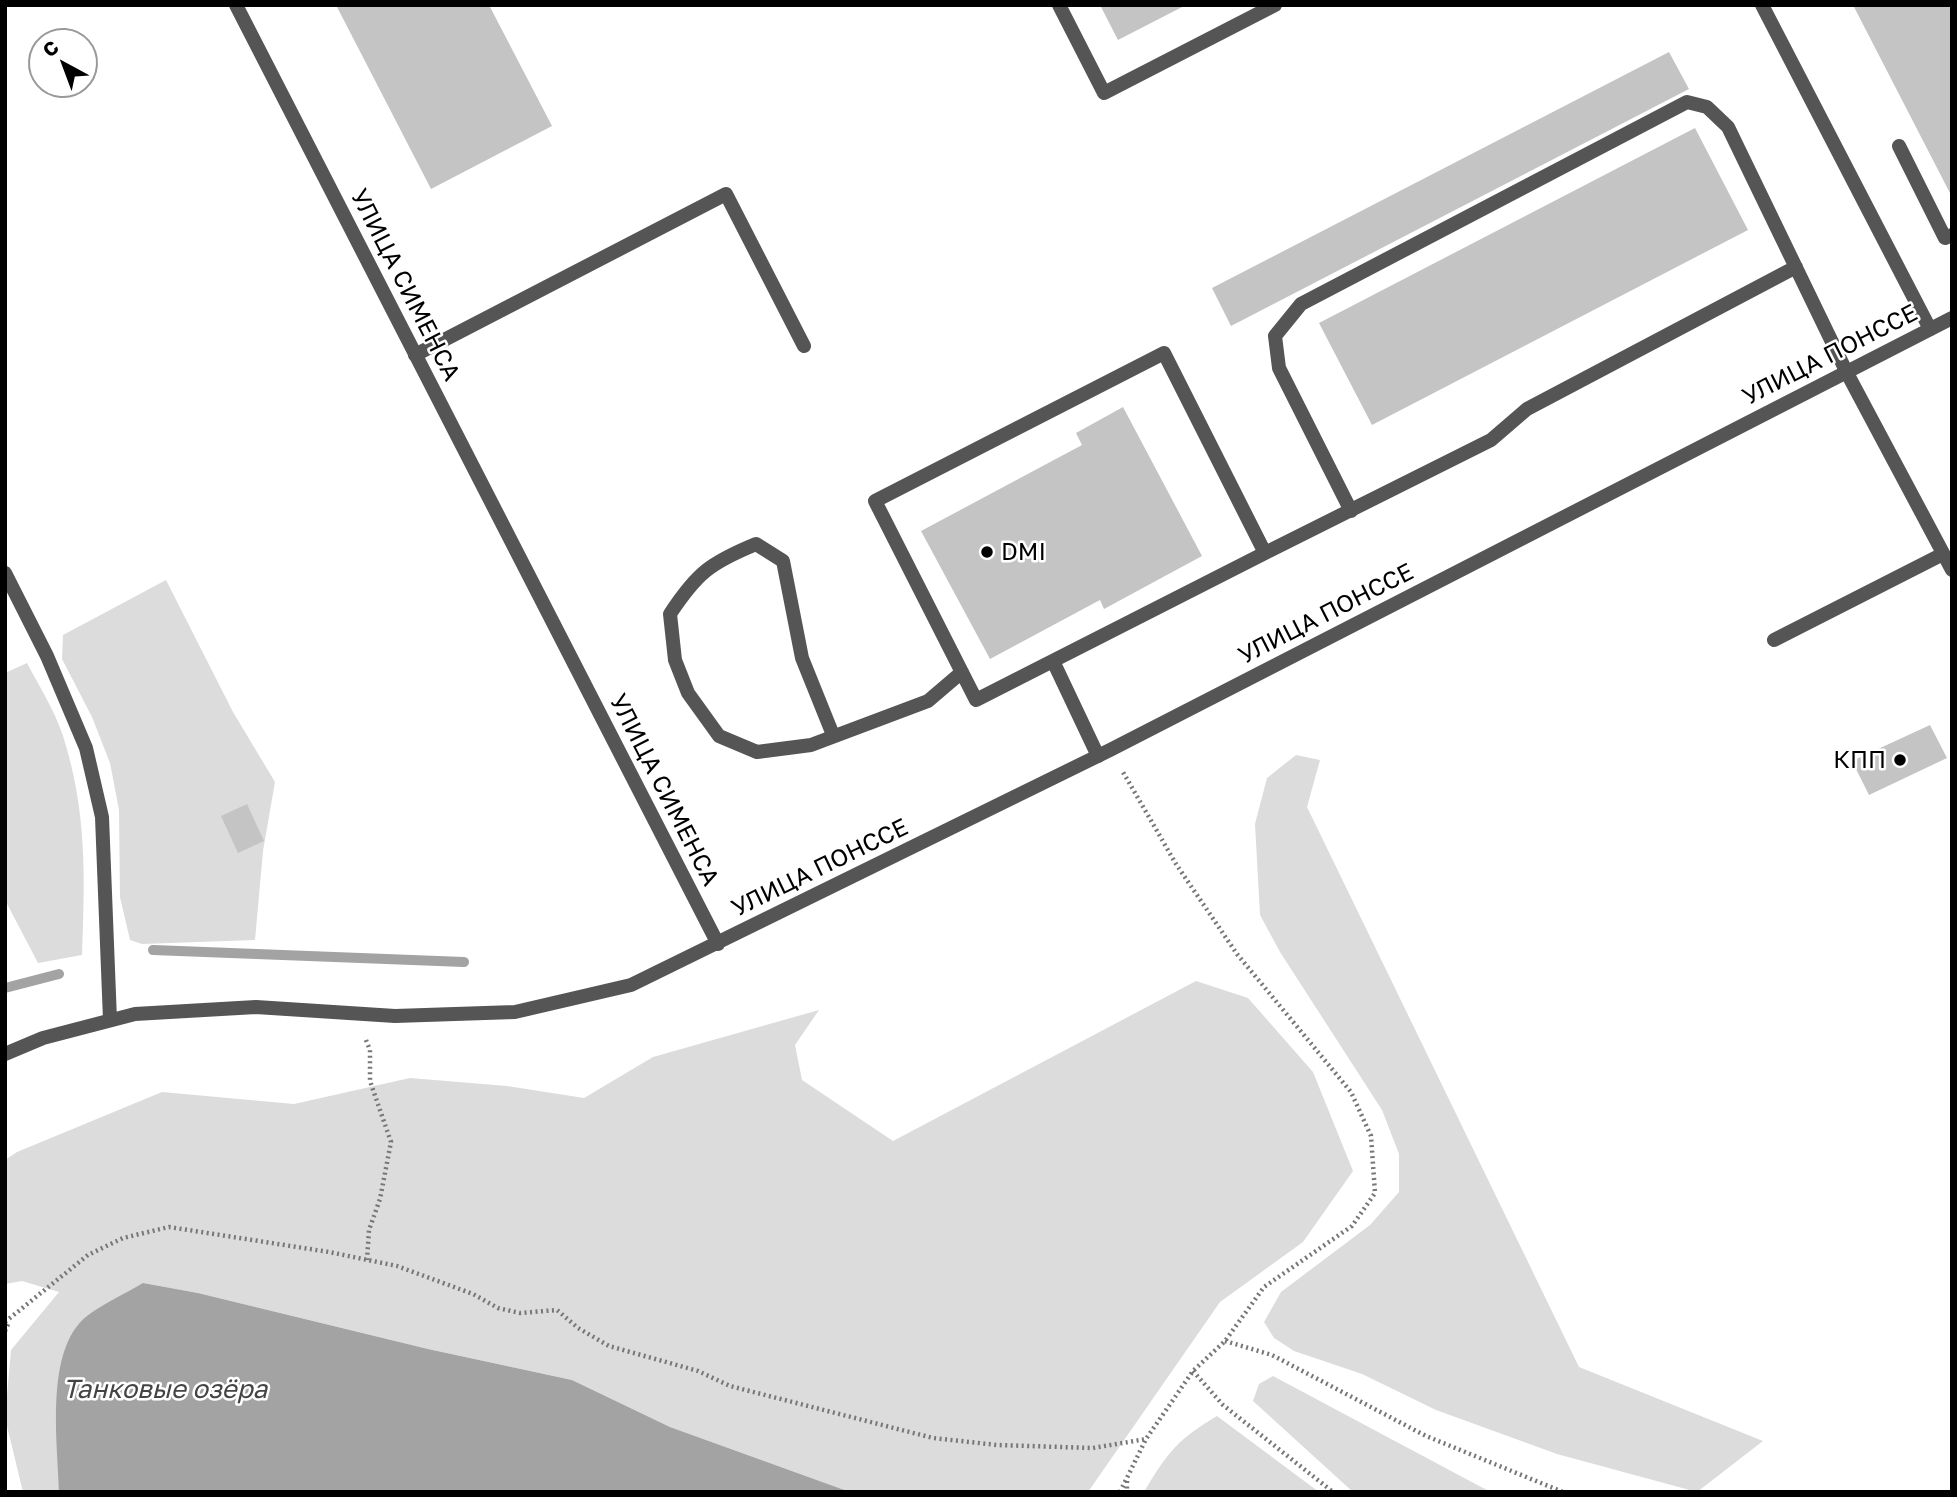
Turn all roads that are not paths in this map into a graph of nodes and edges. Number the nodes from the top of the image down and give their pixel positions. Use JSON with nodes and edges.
{"nodes":[{"id":1,"x":236,"y":5,"type":"edge"},
{"id":2,"x":1059,"y":5,"type":"edge"},
{"id":3,"x":1275,"y":5,"type":"edge"},
{"id":4,"x":1762,"y":5,"type":"edge"},
{"id":5,"x":1899,"y":146,"type":"dead end"},
{"id":6,"x":1952,"y":235,"type":"edge"},
{"id":7,"x":1796,"y":267,"type":"junction"},
{"id":8,"x":1952,"y":318,"type":"edge"},
{"id":9,"x":1930,"y":329,"type":"junction"},
{"id":10,"x":804,"y":345,"type":"dead end"},
{"id":11,"x":415,"y":355,"type":"junction"},
{"id":12,"x":1847,"y":373,"type":"junction"},
{"id":13,"x":1351,"y":511,"type":"junction"},
{"id":14,"x":1265,"y":552,"type":"junction"},
{"id":15,"x":1943,"y":554,"type":"junction"},
{"id":16,"x":1952,"y":570,"type":"edge"},
{"id":17,"x":5,"y":573,"type":"edge"},
{"id":18,"x":1774,"y":640,"type":"dead end"},
{"id":19,"x":1053,"y":661,"type":"junction"},
{"id":20,"x":962,"y":672,"type":"junction"},
{"id":21,"x":833,"y":735,"type":"junction"},
{"id":22,"x":1104,"y":753,"type":"junction"},
{"id":23,"x":718,"y":944,"type":"junction"},
{"id":24,"x":110,"y":1020,"type":"junction"},
{"id":25,"x":5,"y":1054,"type":"edge"}],
"edges":[{"from":1,"to":11,"type":"street","name":"УЛИЦА СИМЕНСА"},
{"from":2,"to":3,"type":"street"},
{"from":4,"to":9,"type":"street"},
{"from":5,"to":6,"type":"street"},
{"from":7,"to":12,"type":"street"},
{"from":7,"to":13,"type":"street"},
{"from":7,"to":13,"type":"street"},
{"from":8,"to":9,"type":"street","name":"УЛИЦА ПОНССЕ"},
{"from":9,"to":12,"type":"street","name":"УЛИЦА ПОНССЕ"},
{"from":10,"to":11,"type":"street"},
{"from":11,"to":23,"type":"street","name":"УЛИЦА СИМЕНСА"},
{"from":12,"to":15,"type":"street"},
{"from":12,"to":22,"type":"street","name":"УЛИЦА ПОНССЕ"},
{"from":13,"to":14,"type":"street"},
{"from":14,"to":19,"type":"street"},
{"from":14,"to":20,"type":"street"},
{"from":15,"to":16,"type":"street"},
{"from":15,"to":18,"type":"street"},
{"from":17,"to":24,"type":"street"},
{"from":19,"to":20,"type":"street"},
{"from":19,"to":22,"type":"street"},
{"from":20,"to":21,"type":"street"},
{"from":21,"to":21,"type":"street"},
{"from":22,"to":23,"type":"street","name":"УЛИЦА ПОНССЕ"},
{"from":23,"to":24,"type":"street"},
{"from":24,"to":25,"type":"street"}]}
